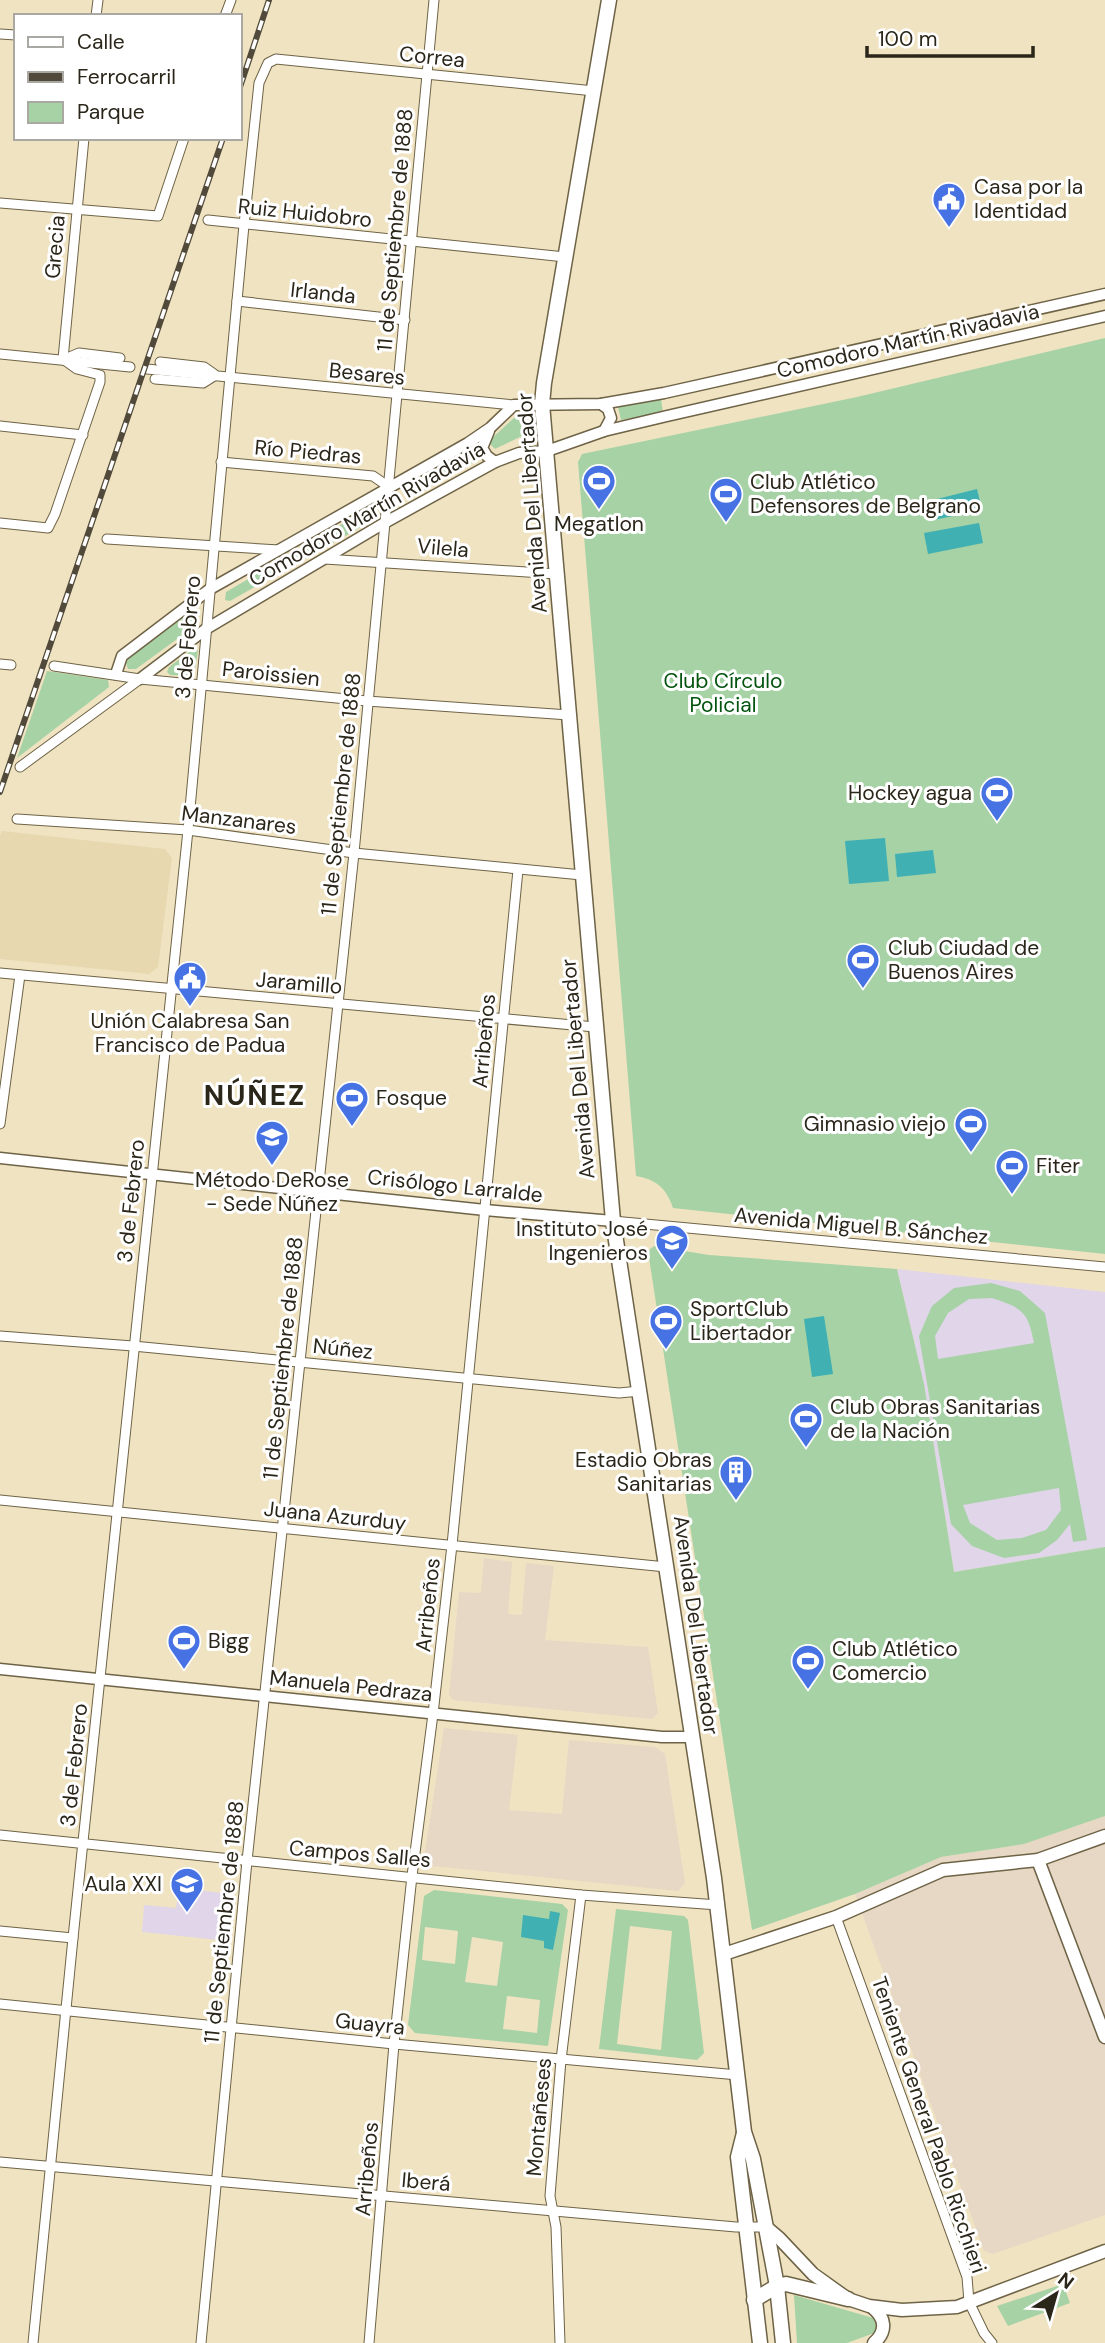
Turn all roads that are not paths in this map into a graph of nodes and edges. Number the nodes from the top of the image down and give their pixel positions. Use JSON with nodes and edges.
{"nodes":[{"id":1,"x":434,"y":0,"type":"edge"},
{"id":2,"x":609,"y":0,"type":"edge"},
{"id":3,"x":268,"y":64,"type":"joint"},
{"id":4,"x":428,"y":75,"type":"junction"},
{"id":5,"x":594,"y":91,"type":"junction"},
{"id":6,"x":83,"y":140,"type":"edge"},
{"id":7,"x":183,"y":140,"type":"edge"},
{"id":8,"x":0,"y":203,"type":"edge"},
{"id":9,"x":76,"y":209,"type":"junction"},
{"id":10,"x":208,"y":220,"type":"dead end"},
{"id":11,"x":244,"y":225,"type":"junction"},
{"id":12,"x":412,"y":241,"type":"junction"},
{"id":13,"x":565,"y":257,"type":"junction"},
{"id":14,"x":1105,"y":294,"type":"edge"},
{"id":15,"x":1085,"y":299,"type":"junction"},
{"id":16,"x":237,"y":302,"type":"junction"},
{"id":17,"x":1105,"y":316,"type":"edge"},
{"id":18,"x":1091,"y":319,"type":"junction"},
{"id":19,"x":405,"y":320,"type":"junction"},
{"id":20,"x":0,"y":354,"type":"edge"},
{"id":21,"x":120,"y":358,"type":"dead end"},
{"id":22,"x":63,"y":359,"type":"junction"},
{"id":23,"x":160,"y":362,"type":"dead end"},
{"id":24,"x":131,"y":367,"type":"dead end"},
{"id":25,"x":147,"y":369,"type":"dead end"},
{"id":26,"x":216,"y":375,"type":"junction"},
{"id":27,"x":231,"y":377,"type":"junction"},
{"id":28,"x":155,"y":379,"type":"dead end"},
{"id":29,"x":397,"y":395,"type":"junction"},
{"id":30,"x":542,"y":404,"type":"junction"},
{"id":31,"x":601,"y":404,"type":"junction"},
{"id":32,"x":514,"y":405,"type":"junction"},
{"id":33,"x":0,"y":426,"type":"edge"},
{"id":34,"x":490,"y":428,"type":"junction"},
{"id":35,"x":604,"y":431,"type":"junction"},
{"id":36,"x":83,"y":435,"type":"junction"},
{"id":37,"x":547,"y":451,"type":"junction"},
{"id":38,"x":495,"y":461,"type":"junction"},
{"id":39,"x":221,"y":462,"type":"junction"},
{"id":40,"x":389,"y":487,"type":"junction"},
{"id":41,"x":386,"y":522,"type":"junction"},
{"id":42,"x":0,"y":523,"type":"edge"},
{"id":43,"x":107,"y":540,"type":"dead end"},
{"id":44,"x":213,"y":546,"type":"junction"},
{"id":45,"x":279,"y":550,"type":"junction"},
{"id":46,"x":325,"y":559,"type":"junction"},
{"id":47,"x":383,"y":561,"type":"junction"},
{"id":48,"x":557,"y":574,"type":"junction"},
{"id":49,"x":210,"y":589,"type":"junction"},
{"id":50,"x":206,"y":629,"type":"junction"},
{"id":51,"x":0,"y":664,"type":"edge"},
{"id":52,"x":11,"y":665,"type":"dead end"},
{"id":53,"x":54,"y":666,"type":"dead end"},
{"id":54,"x":116,"y":674,"type":"junction"},
{"id":55,"x":140,"y":679,"type":"junction"},
{"id":56,"x":201,"y":685,"type":"junction"},
{"id":57,"x":367,"y":701,"type":"junction"},
{"id":58,"x":569,"y":715,"type":"junction"},
{"id":59,"x":20,"y":767,"type":"dead end"},
{"id":60,"x":17,"y":819,"type":"dead end"},
{"id":61,"x":188,"y":830,"type":"junction"},
{"id":62,"x":354,"y":853,"type":"junction"},
{"id":63,"x":518,"y":870,"type":"junction"},
{"id":64,"x":582,"y":875,"type":"junction"},
{"id":65,"x":0,"y":973,"type":"edge"},
{"id":66,"x":20,"y":975,"type":"junction"},
{"id":67,"x":170,"y":989,"type":"junction"},
{"id":68,"x":337,"y":1004,"type":"junction"},
{"id":69,"x":504,"y":1019,"type":"junction"},
{"id":70,"x":595,"y":1027,"type":"junction"},
{"id":71,"x":0,"y":1124,"type":"edge"},
{"id":72,"x":0,"y":1158,"type":"edge"},
{"id":73,"x":151,"y":1174,"type":"junction"},
{"id":74,"x":318,"y":1191,"type":"junction"},
{"id":75,"x":485,"y":1210,"type":"junction"},
{"id":76,"x":613,"y":1221,"type":"junction"},
{"id":77,"x":1105,"y":1267,"type":"edge"},
{"id":78,"x":0,"y":1336,"type":"edge"},
{"id":79,"x":133,"y":1346,"type":"junction"},
{"id":80,"x":300,"y":1362,"type":"junction"},
{"id":81,"x":468,"y":1379,"type":"junction"},
{"id":82,"x":640,"y":1391,"type":"junction"},
{"id":83,"x":0,"y":1500,"type":"edge"},
{"id":84,"x":118,"y":1510,"type":"junction"},
{"id":85,"x":283,"y":1529,"type":"junction"},
{"id":86,"x":452,"y":1545,"type":"junction"},
{"id":87,"x":666,"y":1567,"type":"junction"},
{"id":88,"x":2,"y":1670,"type":"edge"},
{"id":89,"x":99,"y":1679,"type":"junction"},
{"id":90,"x":265,"y":1696,"type":"junction"},
{"id":91,"x":433,"y":1714,"type":"junction"},
{"id":92,"x":692,"y":1737,"type":"junction"},
{"id":93,"x":0,"y":1835,"type":"edge"},
{"id":94,"x":1105,"y":1836,"type":"edge"},
{"id":95,"x":83,"y":1844,"type":"junction"},
{"id":96,"x":1038,"y":1860,"type":"junction"},
{"id":97,"x":247,"y":1861,"type":"junction"},
{"id":98,"x":412,"y":1876,"type":"junction"},
{"id":99,"x":581,"y":1895,"type":"junction"},
{"id":100,"x":718,"y":1905,"type":"junction"},
{"id":101,"x":836,"y":1917,"type":"junction"},
{"id":102,"x":0,"y":1931,"type":"edge"},
{"id":103,"x":73,"y":1938,"type":"junction"},
{"id":104,"x":724,"y":1954,"type":"junction"},
{"id":105,"x":0,"y":2004,"type":"edge"},
{"id":106,"x":66,"y":2010,"type":"junction"},
{"id":107,"x":232,"y":2028,"type":"junction"},
{"id":108,"x":1105,"y":2037,"type":"edge"},
{"id":109,"x":394,"y":2044,"type":"junction"},
{"id":110,"x":561,"y":2060,"type":"junction"},
{"id":111,"x":737,"y":2075,"type":"junction"},
{"id":112,"x":744,"y":2132,"type":"junction"},
{"id":113,"x":0,"y":2162,"type":"edge"},
{"id":114,"x":52,"y":2167,"type":"junction"},
{"id":115,"x":218,"y":2182,"type":"junction"},
{"id":116,"x":383,"y":2196,"type":"junction"},
{"id":117,"x":552,"y":2210,"type":"junction"},
{"id":118,"x":746,"y":2227,"type":"junction"},
{"id":119,"x":766,"y":2227,"type":"junction"},
{"id":120,"x":1105,"y":2251,"type":"edge"},
{"id":121,"x":777,"y":2286,"type":"junction"},
{"id":122,"x":848,"y":2299,"type":"junction"},
{"id":123,"x":754,"y":2300,"type":"junction"},
{"id":124,"x":969,"y":2302,"type":"junction"},
{"id":125,"x":872,"y":2307,"type":"junction"},
{"id":126,"x":33,"y":2343,"type":"edge"},
{"id":127,"x":201,"y":2343,"type":"edge"},
{"id":128,"x":369,"y":2343,"type":"edge"},
{"id":129,"x":560,"y":2343,"type":"edge"},
{"id":130,"x":760,"y":2343,"type":"edge"},
{"id":131,"x":783,"y":2343,"type":"edge"},
{"id":132,"x":874,"y":2343,"type":"edge"},
{"id":133,"x":992,"y":2343,"type":"edge"}],
"edges":[{"from":1,"to":4,"type":"street","name":"11 de Septiembre de 1888"},
{"from":2,"to":5,"type":"main road","name":"Avenida Del Libertador"},
{"from":3,"to":4,"type":"street","name":"Correa"},
{"from":3,"to":11,"type":"street","name":"3 de Febrero"},
{"from":4,"to":5,"type":"street","name":"Correa"},
{"from":4,"to":12,"type":"street","name":"11 de Septiembre de 1888"},
{"from":5,"to":13,"type":"main road","name":"Avenida Del Libertador"},
{"from":6,"to":9,"type":"street","name":"Grecia"},
{"from":7,"to":9,"type":"street"},
{"from":8,"to":9,"type":"street"},
{"from":9,"to":22,"type":"street","name":"Grecia"},
{"from":10,"to":11,"type":"street","name":"Ruiz Huidobro"},
{"from":11,"to":12,"type":"street","name":"Ruiz Huidobro"},
{"from":11,"to":16,"type":"street","name":"3 de Febrero"},
{"from":12,"to":13,"type":"street","name":"Ruiz Huidobro"},
{"from":12,"to":19,"type":"street","name":"11 de Septiembre de 1888"},
{"from":13,"to":30,"type":"main road","name":"Avenida Del Libertador"},
{"from":14,"to":15,"type":"street","name":"Comodoro Martín Rivadavia"},
{"from":15,"to":18,"type":"street"},
{"from":15,"to":31,"type":"street","name":"Comodoro Martín Rivadavia"},
{"from":16,"to":19,"type":"street","name":"Irlanda"},
{"from":16,"to":27,"type":"street","name":"3 de Febrero"},
{"from":17,"to":18,"type":"street","name":"Comodoro Martín Rivadavia"},
{"from":18,"to":35,"type":"street","name":"Comodoro Martín Rivadavia"},
{"from":19,"to":29,"type":"street","name":"11 de Septiembre de 1888"},
{"from":20,"to":22,"type":"street"},
{"from":21,"to":22,"type":"street"},
{"from":22,"to":24,"type":"street"},
{"from":22,"to":36,"type":"street"},
{"from":23,"to":26,"type":"street","name":"Besares"},
{"from":25,"to":26,"type":"street","name":"Besares"},
{"from":26,"to":27,"type":"street","name":"Besares"},
{"from":26,"to":28,"type":"street","name":"Besares"},
{"from":27,"to":29,"type":"street","name":"Besares"},
{"from":27,"to":39,"type":"street","name":"3 de Febrero"},
{"from":29,"to":32,"type":"street","name":"Besares"},
{"from":29,"to":40,"type":"street","name":"11 de Septiembre de 1888"},
{"from":30,"to":31,"type":"street","name":"Comodoro Martín Rivadavia"},
{"from":30,"to":32,"type":"street","name":"Comodoro Martín Rivadavia"},
{"from":30,"to":37,"type":"main road","name":"Avenida Del Libertador"},
{"from":31,"to":35,"type":"street"},
{"from":32,"to":34,"type":"street","name":"Comodoro Martín Rivadavia"},
{"from":33,"to":36,"type":"street"},
{"from":34,"to":38,"type":"street"},
{"from":34,"to":40,"type":"street","name":"Comodoro Martín Rivadavia"},
{"from":35,"to":37,"type":"street","name":"Comodoro Martín Rivadavia"},
{"from":36,"to":42,"type":"street"},
{"from":37,"to":38,"type":"street","name":"Comodoro Martín Rivadavia"},
{"from":37,"to":48,"type":"main road","name":"Avenida Del Libertador"},
{"from":38,"to":41,"type":"street","name":"Comodoro Martín Rivadavia"},
{"from":39,"to":40,"type":"street","name":"Río Piedras"},
{"from":39,"to":44,"type":"street","name":"3 de Febrero"},
{"from":40,"to":41,"type":"street","name":"11 de Septiembre de 1888"},
{"from":40,"to":45,"type":"street","name":"Comodoro Martín Rivadavia"},
{"from":41,"to":46,"type":"street","name":"Comodoro Martín Rivadavia"},
{"from":41,"to":47,"type":"street","name":"11 de Septiembre de 1888"},
{"from":43,"to":44,"type":"street"},
{"from":44,"to":45,"type":"street"},
{"from":44,"to":49,"type":"street","name":"3 de Febrero"},
{"from":45,"to":49,"type":"street","name":"Comodoro Martín Rivadavia"},
{"from":46,"to":47,"type":"street","name":"Vilela"},
{"from":46,"to":50,"type":"street","name":"Comodoro Martín Rivadavia"},
{"from":47,"to":48,"type":"street","name":"Vilela"},
{"from":47,"to":57,"type":"street","name":"11 de Septiembre de 1888"},
{"from":48,"to":58,"type":"main road","name":"Avenida Del Libertador"},
{"from":49,"to":50,"type":"street","name":"3 de Febrero"},
{"from":49,"to":54,"type":"street","name":"Comodoro Martín Rivadavia"},
{"from":50,"to":55,"type":"street","name":"Comodoro Martín Rivadavia"},
{"from":50,"to":56,"type":"street","name":"3 de Febrero"},
{"from":51,"to":52,"type":"street"},
{"from":53,"to":54,"type":"street","name":"Paroissien"},
{"from":54,"to":55,"type":"street","name":"Paroissien"},
{"from":55,"to":56,"type":"street","name":"Paroissien"},
{"from":55,"to":59,"type":"street","name":"Comodoro Martín Rivadavia"},
{"from":56,"to":57,"type":"street","name":"Paroissien"},
{"from":56,"to":61,"type":"street","name":"3 de Febrero"},
{"from":57,"to":58,"type":"street","name":"Paroissien"},
{"from":57,"to":62,"type":"street","name":"11 de Septiembre de 1888"},
{"from":58,"to":64,"type":"main road","name":"Avenida Del Libertador"},
{"from":60,"to":61,"type":"street","name":"Manzanares"},
{"from":61,"to":62,"type":"street","name":"Manzanares"},
{"from":61,"to":67,"type":"street","name":"3 de Febrero"},
{"from":62,"to":63,"type":"street","name":"Manzanares"},
{"from":62,"to":68,"type":"street","name":"11 de Septiembre de 1888"},
{"from":63,"to":64,"type":"street","name":"Manzanares"},
{"from":63,"to":69,"type":"street","name":"Arribeños"},
{"from":64,"to":70,"type":"main road","name":"Avenida Del Libertador"},
{"from":65,"to":66,"type":"street","name":"Jaramillo"},
{"from":66,"to":67,"type":"street","name":"Jaramillo"},
{"from":66,"to":71,"type":"street"},
{"from":67,"to":68,"type":"street","name":"Jaramillo"},
{"from":67,"to":73,"type":"street","name":"3 de Febrero"},
{"from":68,"to":69,"type":"street","name":"Jaramillo"},
{"from":68,"to":74,"type":"street","name":"11 de Septiembre de 1888"},
{"from":69,"to":70,"type":"street","name":"Jaramillo"},
{"from":69,"to":75,"type":"street","name":"Arribeños"},
{"from":70,"to":76,"type":"main road","name":"Avenida Del Libertador"},
{"from":72,"to":73,"type":"street","name":"Crisólogo Larralde"},
{"from":73,"to":74,"type":"street","name":"Crisólogo Larralde"},
{"from":73,"to":79,"type":"street","name":"3 de Febrero"},
{"from":74,"to":75,"type":"street","name":"Crisólogo Larralde"},
{"from":74,"to":80,"type":"street","name":"11 de Septiembre de 1888"},
{"from":75,"to":76,"type":"street","name":"Crisólogo Larralde"},
{"from":75,"to":81,"type":"street","name":"Arribeños"},
{"from":76,"to":77,"type":"street","name":"Avenida Miguel B. Sánchez"},
{"from":76,"to":82,"type":"main road","name":"Avenida Del Libertador"},
{"from":78,"to":79,"type":"street","name":"Núñez"},
{"from":79,"to":80,"type":"street","name":"Núñez"},
{"from":79,"to":84,"type":"street","name":"3 de Febrero"},
{"from":80,"to":81,"type":"street","name":"Núñez"},
{"from":80,"to":85,"type":"street","name":"11 de Septiembre de 1888"},
{"from":81,"to":82,"type":"street","name":"Núñez"},
{"from":81,"to":86,"type":"street","name":"Arribeños"},
{"from":82,"to":87,"type":"main road","name":"Avenida Del Libertador"},
{"from":83,"to":84,"type":"street","name":"Juana Azurduy"},
{"from":84,"to":85,"type":"street","name":"Juana Azurduy"},
{"from":84,"to":89,"type":"street","name":"3 de Febrero"},
{"from":85,"to":86,"type":"street","name":"Juana Azurduy"},
{"from":85,"to":90,"type":"street","name":"11 de Septiembre de 1888"},
{"from":86,"to":87,"type":"street","name":"Juana Azurduy"},
{"from":86,"to":91,"type":"street","name":"Arribeños"},
{"from":87,"to":92,"type":"main road","name":"Avenida Del Libertador"},
{"from":88,"to":89,"type":"street","name":"Manuela Pedraza"},
{"from":89,"to":90,"type":"street","name":"Manuela Pedraza"},
{"from":89,"to":95,"type":"street","name":"3 de Febrero"},
{"from":90,"to":91,"type":"street","name":"Manuela Pedraza"},
{"from":90,"to":97,"type":"street","name":"11 de Septiembre de 1888"},
{"from":91,"to":92,"type":"street","name":"Manuela Pedraza"},
{"from":91,"to":98,"type":"street","name":"Arribeños"},
{"from":92,"to":100,"type":"main road","name":"Avenida Del Libertador"},
{"from":93,"to":95,"type":"street","name":"Campos Salles"},
{"from":94,"to":96,"type":"main road"},
{"from":95,"to":97,"type":"street","name":"Campos Salles"},
{"from":95,"to":103,"type":"street","name":"3 de Febrero"},
{"from":96,"to":101,"type":"main road"},
{"from":96,"to":108,"type":"main road"},
{"from":97,"to":98,"type":"street","name":"Campos Salles"},
{"from":97,"to":107,"type":"street","name":"11 de Septiembre de 1888"},
{"from":98,"to":99,"type":"street","name":"Campos Salles"},
{"from":98,"to":109,"type":"street","name":"Arribeños"},
{"from":99,"to":100,"type":"street","name":"Campos Salles"},
{"from":99,"to":110,"type":"street","name":"Montañeses"},
{"from":100,"to":104,"type":"main road","name":"Avenida Del Libertador"},
{"from":101,"to":104,"type":"main road"},
{"from":101,"to":124,"type":"street","name":"Teniente General Pablo Ricchieri"},
{"from":102,"to":103,"type":"street"},
{"from":103,"to":106,"type":"street","name":"3 de Febrero"},
{"from":104,"to":111,"type":"main road","name":"Avenida Del Libertador"},
{"from":105,"to":106,"type":"street","name":"Guayra"},
{"from":106,"to":107,"type":"street","name":"Guayra"},
{"from":106,"to":114,"type":"street","name":"3 de Febrero"},
{"from":107,"to":109,"type":"street","name":"Guayra"},
{"from":107,"to":115,"type":"street","name":"11 de Septiembre de 1888"},
{"from":109,"to":110,"type":"street","name":"Guayra"},
{"from":109,"to":116,"type":"street","name":"Arribeños"},
{"from":110,"to":111,"type":"street","name":"Guayra"},
{"from":110,"to":117,"type":"street","name":"Montañeses"},
{"from":111,"to":112,"type":"main road","name":"Avenida Del Libertador"},
{"from":112,"to":118,"type":"main road","name":"Avenida Del Libertador"},
{"from":112,"to":119,"type":"main road","name":"Avenida Del Libertador"},
{"from":113,"to":114,"type":"street","name":"Iberá"},
{"from":114,"to":115,"type":"street","name":"Iberá"},
{"from":114,"to":126,"type":"street","name":"3 de Febrero"},
{"from":115,"to":116,"type":"street","name":"Iberá"},
{"from":115,"to":127,"type":"street","name":"11 de Septiembre de 1888"},
{"from":116,"to":117,"type":"street","name":"Iberá"},
{"from":116,"to":128,"type":"street","name":"Arribeños"},
{"from":117,"to":118,"type":"street","name":"Iberá"},
{"from":117,"to":129,"type":"street","name":"Montañeses"},
{"from":118,"to":119,"type":"street","name":"Iberá"},
{"from":118,"to":123,"type":"main road","name":"Avenida Del Libertador"},
{"from":119,"to":121,"type":"main road","name":"Avenida Del Libertador"},
{"from":119,"to":122,"type":"main road"},
{"from":120,"to":124,"type":"main road"},
{"from":121,"to":122,"type":"main road"},
{"from":121,"to":123,"type":"main road"},
{"from":121,"to":131,"type":"main road","name":"Avenida Del Libertador"},
{"from":122,"to":125,"type":"main road"},
{"from":123,"to":130,"type":"main road","name":"Avenida Del Libertador"},
{"from":124,"to":125,"type":"main road"},
{"from":124,"to":133,"type":"street","name":"Teniente General Pablo Ricchieri"},
{"from":125,"to":132,"type":"main road"}]}
